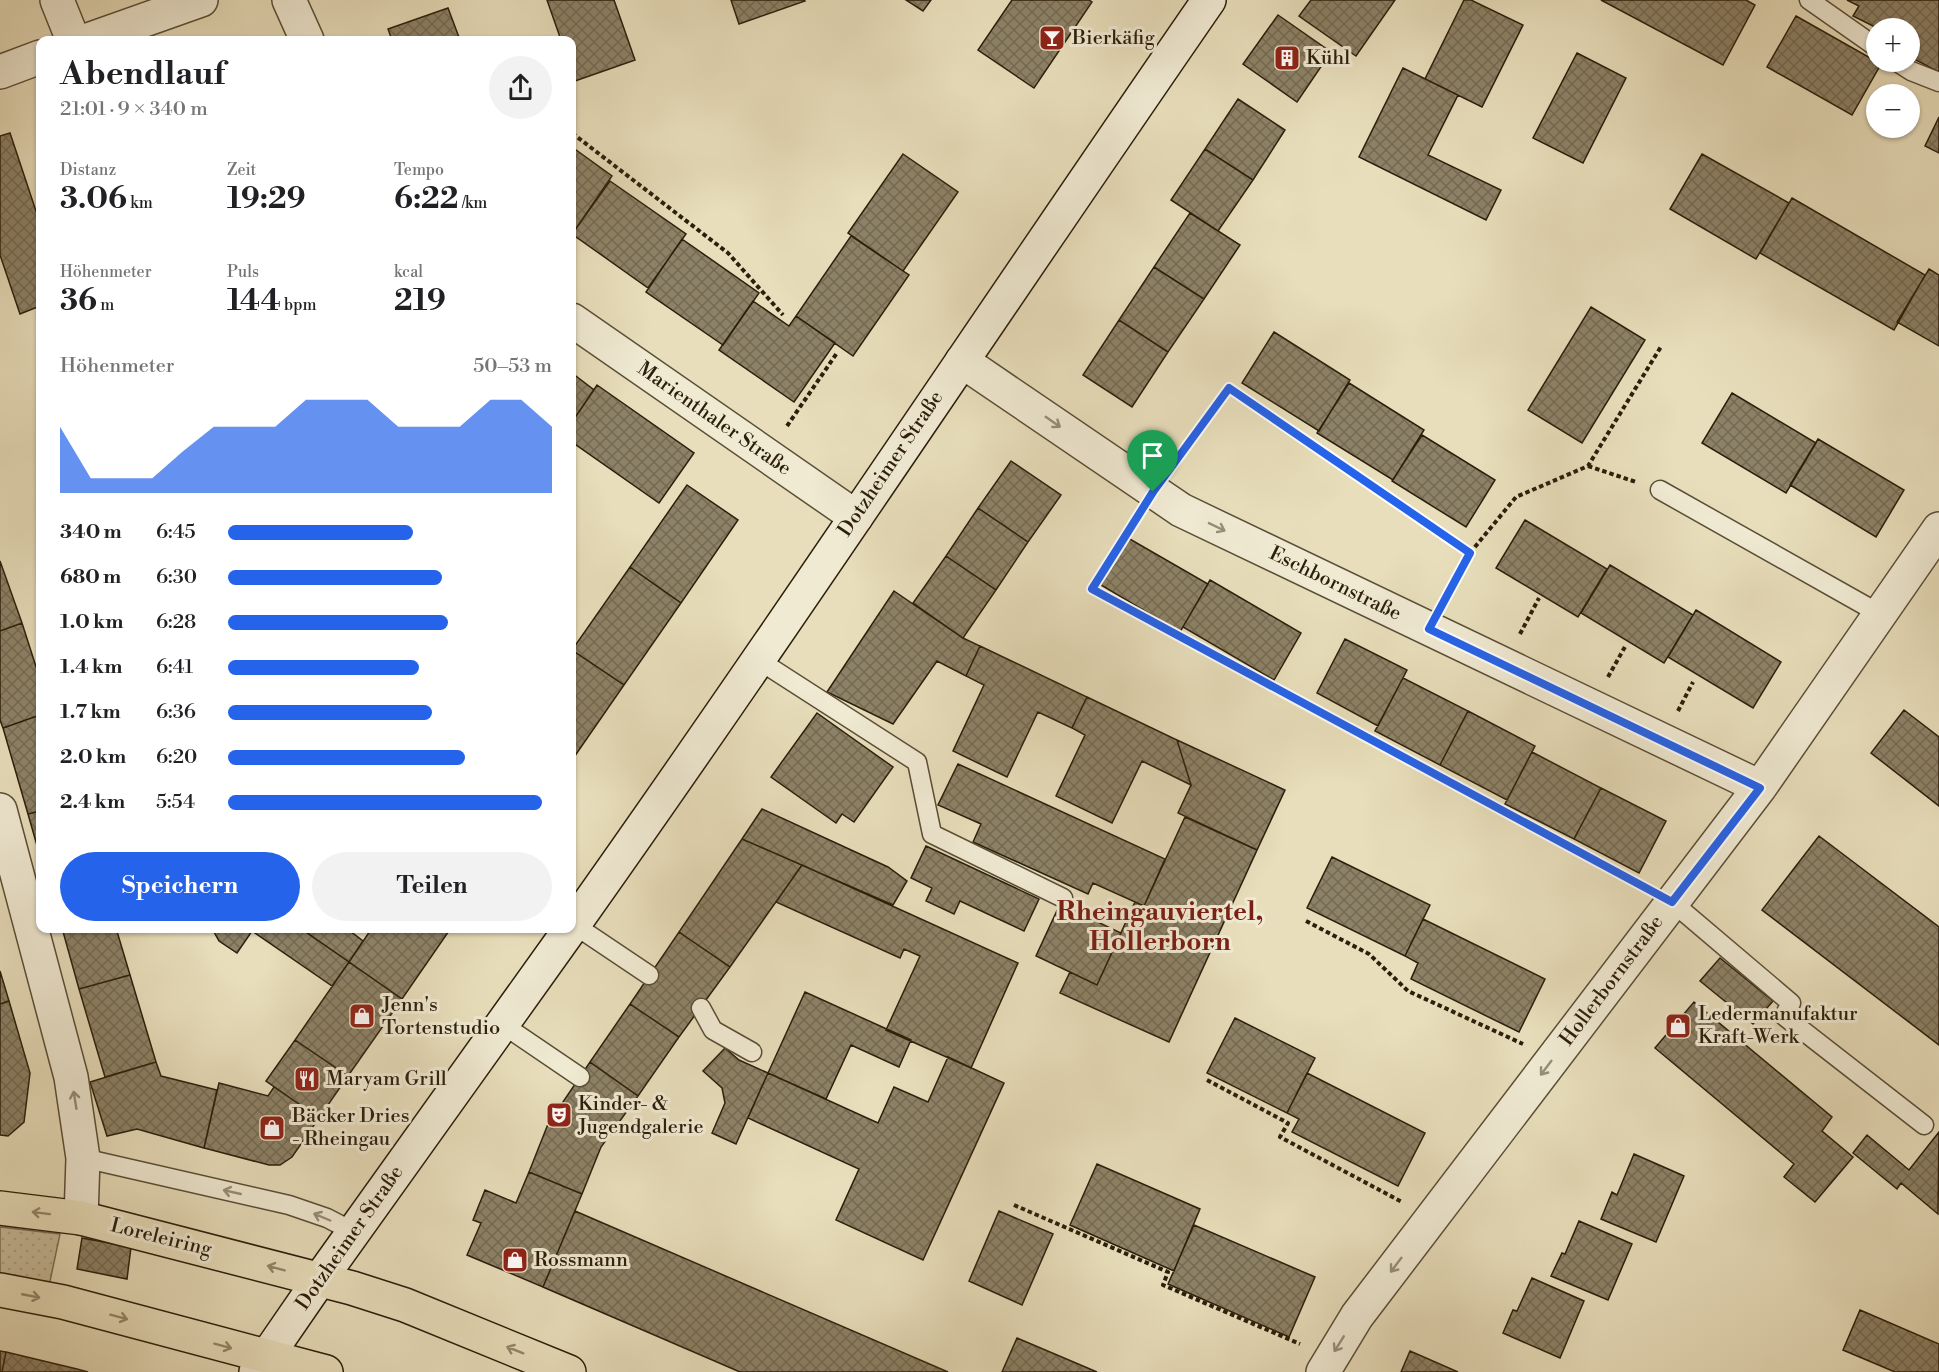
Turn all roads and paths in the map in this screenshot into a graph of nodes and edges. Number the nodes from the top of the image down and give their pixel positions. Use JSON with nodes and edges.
{"nodes":[{"id":1,"x":57,"y":0,"type":"edge"},
{"id":2,"x":201,"y":0,"type":"edge"},
{"id":3,"x":289,"y":0,"type":"edge"},
{"id":4,"x":1209,"y":0,"type":"edge"},
{"id":5,"x":1809,"y":0,"type":"edge"},
{"id":6,"x":71,"y":36,"type":"edge"},
{"id":7,"x":99,"y":36,"type":"edge"},
{"id":8,"x":305,"y":36,"type":"edge"},
{"id":9,"x":1866,"y":40,"type":"edge"},
{"id":10,"x":36,"y":58,"type":"edge"},
{"id":11,"x":0,"y":72,"type":"edge"},
{"id":12,"x":1914,"y":72,"type":"edge"},
{"id":13,"x":1939,"y":82,"type":"edge"},
{"id":14,"x":576,"y":136,"type":"edge"},
{"id":15,"x":783,"y":315,"type":"dead end"},
{"id":16,"x":576,"y":323,"type":"edge"},
{"id":17,"x":1662,"y":345,"type":"dead end"},
{"id":18,"x":837,"y":353,"type":"dead end"},
{"id":19,"x":962,"y":361,"type":"junction"},
{"id":20,"x":767,"y":455,"type":"junction"},
{"id":21,"x":1588,"y":465,"type":"junction"},
{"id":22,"x":1660,"y":490,"type":"joint"},
{"id":23,"x":1153,"y":492,"type":"junction"},
{"id":24,"x":856,"y":517,"type":"junction"},
{"id":25,"x":1939,"y":529,"type":"edge"},
{"id":26,"x":1470,"y":553,"type":"junction"},
{"id":27,"x":1539,"y":598,"type":"dead end"},
{"id":28,"x":1880,"y":614,"type":"junction"},
{"id":29,"x":1429,"y":629,"type":"junction"},
{"id":30,"x":757,"y":660,"type":"junction"},
{"id":31,"x":1505,"y":664,"type":"junction"},
{"id":32,"x":1760,"y":788,"type":"junction"},
{"id":33,"x":0,"y":810,"type":"edge"},
{"id":34,"x":1063,"y":898,"type":"dead end"},
{"id":35,"x":1672,"y":902,"type":"junction"},
{"id":36,"x":576,"y":921,"type":"edge"},
{"id":37,"x":1306,"y":921,"type":"dead end"},
{"id":38,"x":576,"y":929,"type":"edge"},
{"id":39,"x":568,"y":933,"type":"edge"},
{"id":40,"x":650,"y":975,"type":"dead end"},
{"id":41,"x":700,"y":1008,"type":"dead end"},
{"id":42,"x":502,"y":1024,"type":"junction"},
{"id":43,"x":752,"y":1052,"type":"dead end"},
{"id":44,"x":1554,"y":1058,"type":"junction"},
{"id":45,"x":580,"y":1077,"type":"dead end"},
{"id":46,"x":1207,"y":1080,"type":"dead end"},
{"id":47,"x":1924,"y":1125,"type":"dead end"},
{"id":48,"x":83,"y":1158,"type":"junction"},
{"id":49,"x":1014,"y":1205,"type":"dead end"},
{"id":50,"x":0,"y":1208,"type":"edge"},
{"id":51,"x":81,"y":1218,"type":"junction"},
{"id":52,"x":1431,"y":1218,"type":"junction"},
{"id":53,"x":354,"y":1232,"type":"junction"},
{"id":54,"x":320,"y":1279,"type":"junction"},
{"id":55,"x":0,"y":1290,"type":"edge"},
{"id":56,"x":261,"y":1365,"type":"edge"},
{"id":57,"x":1327,"y":1365,"type":"edge"},
{"id":58,"x":326,"y":1372,"type":"edge"},
{"id":59,"x":569,"y":1372,"type":"edge"}],
"edges":[{"from":1,"to":6,"type":"street"},
{"from":2,"to":7,"type":"street"},
{"from":3,"to":8,"type":"street"},
{"from":4,"to":19,"type":"street","name":"Dotzheimer Straße"},
{"from":5,"to":9,"type":"lane"},
{"from":10,"to":11,"type":"street"},
{"from":12,"to":13,"type":"lane"},
{"from":14,"to":15,"type":"path"},
{"from":16,"to":20,"type":"street","name":"Marienthaler Straße"},
{"from":17,"to":21,"type":"path"},
{"from":18,"to":20,"type":"path"},
{"from":19,"to":23,"type":"street","name":"Eschbornstraße","one_way":true},
{"from":19,"to":24,"type":"street","name":"Dotzheimer Straße"},
{"from":20,"to":24,"type":"street","name":"Marienthaler Straße"},
{"from":21,"to":22,"type":"path"},
{"from":21,"to":26,"type":"path"},
{"from":22,"to":28,"type":"lane"},
{"from":23,"to":26,"type":"path"},
{"from":23,"to":29,"type":"street","name":"Eschbornstraße","one_way":true},
{"from":23,"to":35,"type":"path"},
{"from":24,"to":30,"type":"street","name":"Dotzheimer Straße"},
{"from":25,"to":28,"type":"street","name":"Hollerbornstraße"},
{"from":26,"to":29,"type":"path"},
{"from":27,"to":31,"type":"path"},
{"from":28,"to":32,"type":"street","name":"Hollerbornstraße"},
{"from":29,"to":31,"type":"street","name":"Eschbornstraße"},
{"from":30,"to":34,"type":"lane"},
{"from":30,"to":36,"type":"street","name":"Dotzheimer Straße"},
{"from":31,"to":32,"type":"street","name":"Eschbornstraße"},
{"from":32,"to":35,"type":"street","name":"Hollerbornstraße"},
{"from":48,"to":33,"type":"street","one_way":true},
{"from":35,"to":44,"type":"street","name":"Hollerbornstraße"},
{"from":35,"to":47,"type":"lane"},
{"from":37,"to":44,"type":"path"},
{"from":38,"to":40,"type":"lane"},
{"from":39,"to":42,"type":"street","name":"Dotzheimer Straße"},
{"from":41,"to":43,"type":"lane"},
{"from":42,"to":45,"type":"lane"},
{"from":42,"to":53,"type":"street","name":"Dotzheimer Straße"},
{"from":44,"to":52,"type":"street","name":"Hollerbornstraße","one_way":true},
{"from":46,"to":52,"type":"path"},
{"from":48,"to":51,"type":"street"},
{"from":53,"to":48,"type":"lane","one_way":true},
{"from":49,"to":57,"type":"path"},
{"from":51,"to":50,"type":"main road","name":"Loreleiring","one_way":true},
{"from":54,"to":51,"type":"main road","name":"Loreleiring","one_way":true},
{"from":52,"to":57,"type":"street","name":"Hollerbornstraße","one_way":true},
{"from":53,"to":54,"type":"street","name":"Dotzheimer Straße"},
{"from":54,"to":56,"type":"street","name":"Dotzheimer Straße"},
{"from":59,"to":54,"type":"main road","name":"Loreleiring","one_way":true},
{"from":55,"to":56,"type":"main road","one_way":true},
{"from":56,"to":58,"type":"main road"}]}
